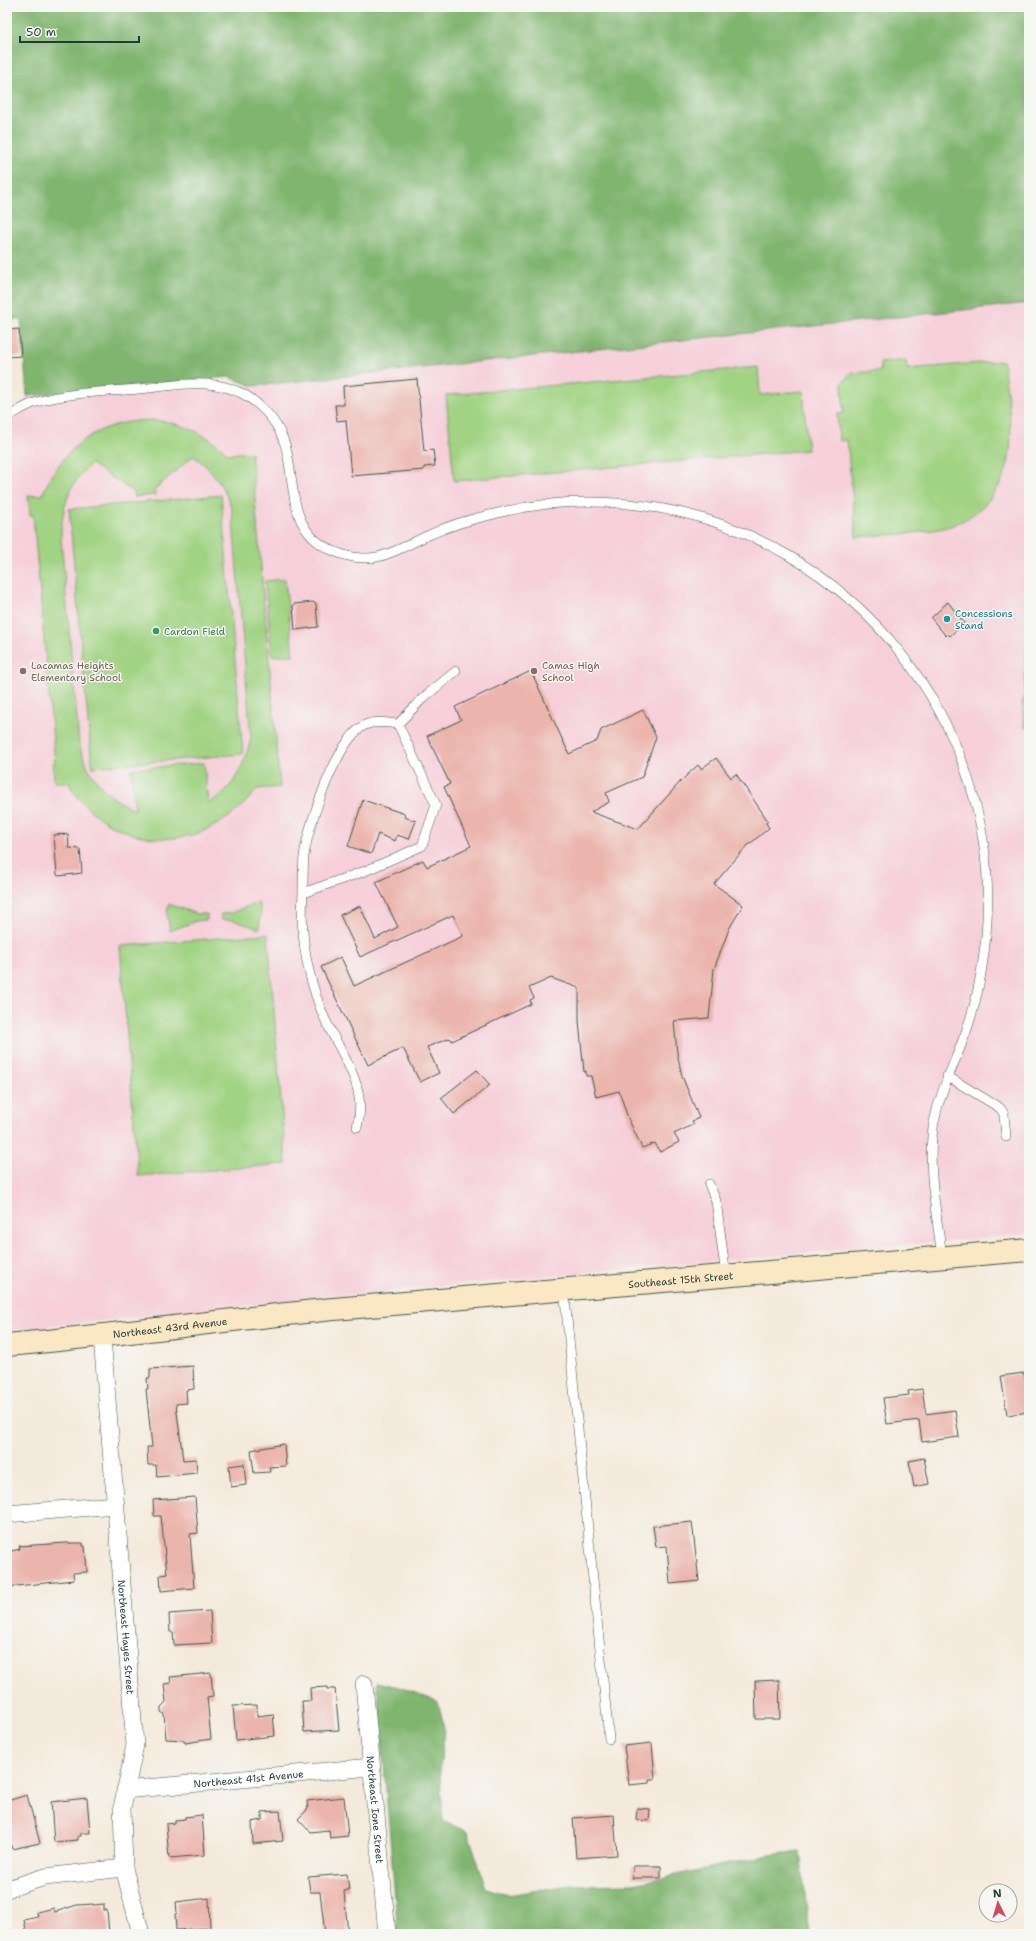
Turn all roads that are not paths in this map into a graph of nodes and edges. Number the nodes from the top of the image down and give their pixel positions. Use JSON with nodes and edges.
{"nodes":[{"id":1,"x":7,"y":417,"type":"edge"},
{"id":2,"x":456,"y":671,"type":"dead end"},
{"id":3,"x":398,"y":724,"type":"junction"},
{"id":4,"x":303,"y":893,"type":"junction"},
{"id":5,"x":947,"y":1076,"type":"junction"},
{"id":6,"x":357,"y":1127,"type":"dead end"},
{"id":7,"x":1006,"y":1137,"type":"dead end"},
{"id":8,"x":709,"y":1184,"type":"dead end"},
{"id":9,"x":1029,"y":1250,"type":"edge"},
{"id":10,"x":942,"y":1258,"type":"junction"},
{"id":11,"x":726,"y":1276,"type":"junction"},
{"id":12,"x":564,"y":1290,"type":"junction"},
{"id":13,"x":334,"y":1309,"type":"joint"},
{"id":14,"x":102,"y":1337,"type":"junction"},
{"id":15,"x":7,"y":1345,"type":"edge"},
{"id":16,"x":116,"y":1505,"type":"junction"},
{"id":17,"x":7,"y":1514,"type":"edge"},
{"id":18,"x":364,"y":1684,"type":"dead end"},
{"id":19,"x":609,"y":1739,"type":"dead end"},
{"id":20,"x":371,"y":1767,"type":"junction"},
{"id":21,"x":125,"y":1790,"type":"junction"},
{"id":22,"x":124,"y":1868,"type":"junction"},
{"id":23,"x":7,"y":1889,"type":"edge"},
{"id":24,"x":141,"y":1934,"type":"edge"},
{"id":25,"x":387,"y":1934,"type":"edge"}],
"edges":[{"from":1,"to":5,"type":"lane"},
{"from":2,"to":3,"type":"lane"},
{"from":3,"to":4,"type":"lane"},
{"from":3,"to":4,"type":"lane"},
{"from":4,"to":6,"type":"lane"},
{"from":5,"to":7,"type":"lane"},
{"from":5,"to":10,"type":"lane"},
{"from":8,"to":11,"type":"lane"},
{"from":9,"to":10,"type":"street","name":"Southeast 15th Street"},
{"from":10,"to":11,"type":"street","name":"Southeast 15th Street"},
{"from":11,"to":12,"type":"street","name":"Southeast 15th Street"},
{"from":12,"to":13,"type":"street","name":"Southeast 15th Street"},
{"from":12,"to":19,"type":"lane"},
{"from":13,"to":14,"type":"street","name":"Northeast 43rd Avenue"},
{"from":14,"to":15,"type":"street","name":"Northeast 43rd Avenue"},
{"from":14,"to":16,"type":"street","name":"Northeast Hayes Street"},
{"from":16,"to":17,"type":"street"},
{"from":16,"to":21,"type":"street","name":"Northeast Hayes Street"},
{"from":18,"to":20,"type":"street","name":"Northeast Ione Street"},
{"from":20,"to":21,"type":"street","name":"Northeast 41st Avenue"},
{"from":20,"to":25,"type":"street","name":"Northeast Ione Street"},
{"from":21,"to":22,"type":"street","name":"Northeast Hayes Street"},
{"from":22,"to":23,"type":"street"},
{"from":22,"to":24,"type":"street","name":"Northeast Hayes Street"}]}
